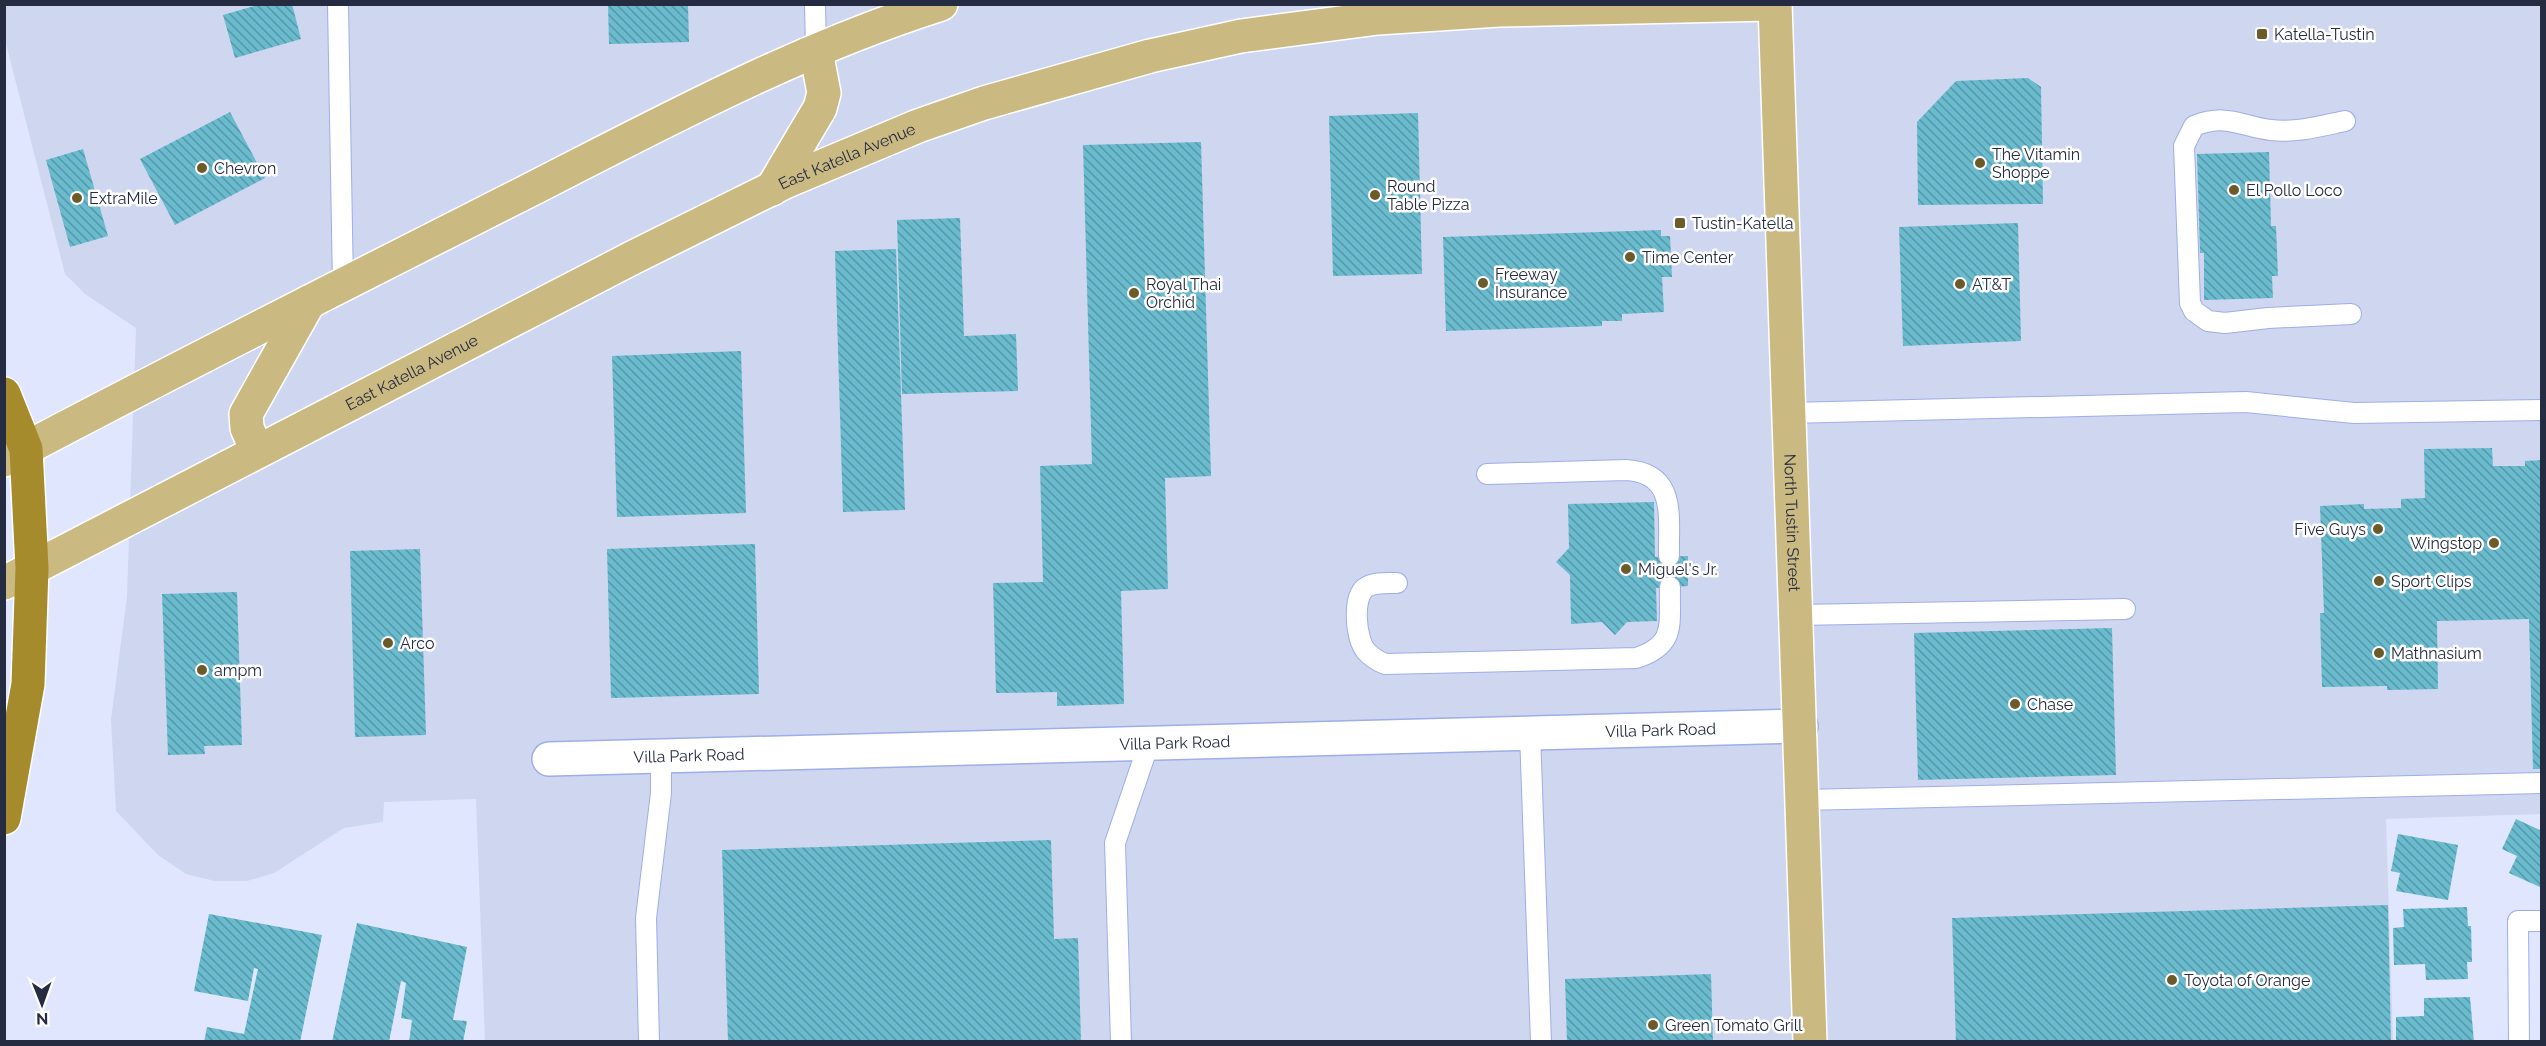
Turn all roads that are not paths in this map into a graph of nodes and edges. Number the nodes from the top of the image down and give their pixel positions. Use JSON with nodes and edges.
{"nodes":[{"id":1,"x":338,"y":4,"type":"edge"},
{"id":2,"x":815,"y":4,"type":"edge"},
{"id":3,"x":941,"y":4,"type":"edge"},
{"id":4,"x":1773,"y":4,"type":"edge"},
{"id":5,"x":816,"y":51,"type":"junction"},
{"id":6,"x":2345,"y":121,"type":"dead end"},
{"id":7,"x":772,"y":189,"type":"junction"},
{"id":8,"x":343,"y":285,"type":"junction"},
{"id":9,"x":309,"y":302,"type":"junction"},
{"id":10,"x":2351,"y":314,"type":"dead end"},
{"id":11,"x":4,"y":394,"type":"edge"},
{"id":12,"x":2541,"y":410,"type":"edge"},
{"id":13,"x":1789,"y":413,"type":"junction"},
{"id":14,"x":257,"y":451,"type":"junction"},
{"id":15,"x":15,"y":454,"type":"edge"},
{"id":16,"x":1487,"y":474,"type":"dead end"},
{"id":17,"x":1669,"y":556,"type":"dead end"},
{"id":18,"x":19,"y":576,"type":"edge"},
{"id":19,"x":1397,"y":583,"type":"dead end"},
{"id":20,"x":1670,"y":587,"type":"dead end"},
{"id":21,"x":2125,"y":609,"type":"dead end"},
{"id":22,"x":1797,"y":615,"type":"junction"},
{"id":23,"x":1801,"y":726,"type":"junction"},
{"id":24,"x":1530,"y":733,"type":"junction"},
{"id":25,"x":1149,"y":743,"type":"junction"},
{"id":26,"x":661,"y":756,"type":"junction"},
{"id":27,"x":549,"y":759,"type":"dead end"},
{"id":28,"x":2541,"y":783,"type":"edge"},
{"id":29,"x":1803,"y":800,"type":"junction"},
{"id":30,"x":4,"y":818,"type":"edge"},
{"id":31,"x":2541,"y":921,"type":"edge"},
{"id":32,"x":649,"y":1041,"type":"edge"},
{"id":33,"x":1121,"y":1041,"type":"edge"},
{"id":34,"x":1541,"y":1041,"type":"edge"},
{"id":35,"x":1810,"y":1041,"type":"edge"},
{"id":36,"x":2519,"y":1041,"type":"edge"}],
"edges":[{"from":1,"to":8,"type":"lane"},
{"from":2,"to":5,"type":"lane"},
{"from":3,"to":5,"type":"main road"},
{"from":4,"to":7,"type":"main road","name":"East Katella Avenue"},
{"from":4,"to":13,"type":"main road","name":"North Tustin Street"},
{"from":5,"to":7,"type":"main road"},
{"from":5,"to":8,"type":"main road"},
{"from":6,"to":10,"type":"lane"},
{"from":7,"to":14,"type":"main road","name":"East Katella Avenue"},
{"from":8,"to":9,"type":"main road"},
{"from":9,"to":14,"type":"main road"},
{"from":9,"to":15,"type":"main road"},
{"from":11,"to":15,"type":"highway"},
{"from":12,"to":13,"type":"lane"},
{"from":13,"to":22,"type":"main road","name":"North Tustin Street"},
{"from":14,"to":18,"type":"main road","name":"East Katella Avenue"},
{"from":15,"to":18,"type":"highway"},
{"from":16,"to":17,"type":"lane"},
{"from":18,"to":30,"type":"highway"},
{"from":19,"to":20,"type":"lane"},
{"from":21,"to":22,"type":"lane"},
{"from":22,"to":23,"type":"main road","name":"North Tustin Street"},
{"from":23,"to":24,"type":"street","name":"Villa Park Road"},
{"from":23,"to":29,"type":"main road","name":"North Tustin Street"},
{"from":24,"to":25,"type":"street","name":"Villa Park Road"},
{"from":24,"to":34,"type":"lane"},
{"from":25,"to":26,"type":"street","name":"Villa Park Road"},
{"from":25,"to":33,"type":"lane"},
{"from":26,"to":27,"type":"street","name":"Villa Park Road"},
{"from":26,"to":32,"type":"lane"},
{"from":28,"to":29,"type":"lane"},
{"from":29,"to":35,"type":"main road","name":"North Tustin Street"},
{"from":31,"to":36,"type":"lane"}]}
